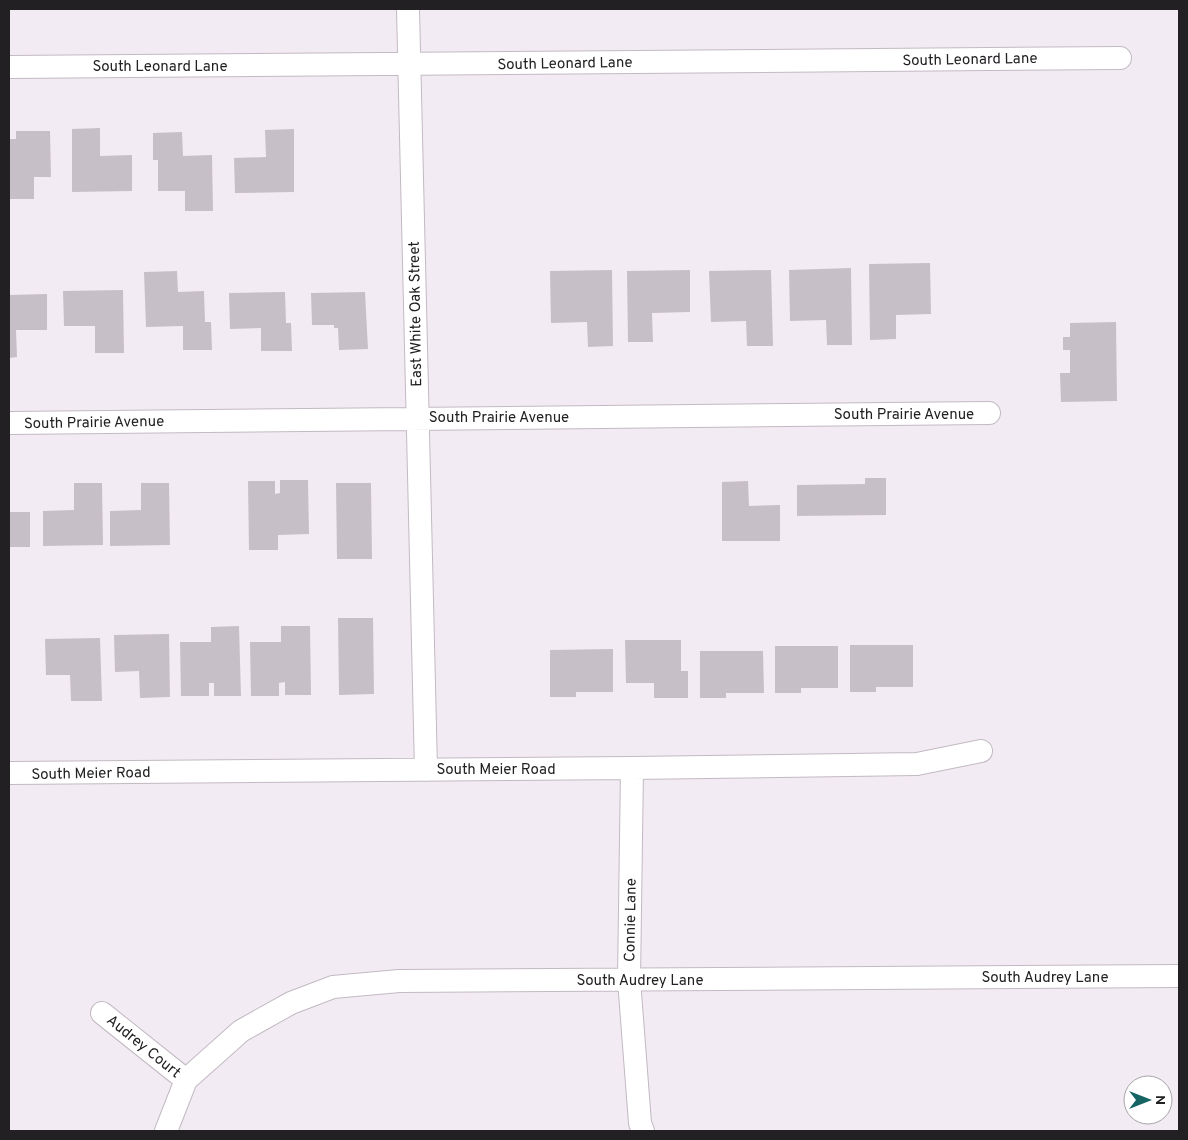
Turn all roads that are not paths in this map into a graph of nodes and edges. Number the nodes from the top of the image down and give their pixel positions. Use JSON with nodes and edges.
{"nodes":[{"id":1,"x":408,"y":9,"type":"edge"},
{"id":2,"x":1120,"y":58,"type":"dead end"},
{"id":3,"x":410,"y":65,"type":"junction"},
{"id":4,"x":9,"y":67,"type":"edge"},
{"id":5,"x":990,"y":413,"type":"dead end"},
{"id":6,"x":418,"y":418,"type":"junction"},
{"id":7,"x":9,"y":423,"type":"edge"},
{"id":8,"x":981,"y":751,"type":"dead end"},
{"id":9,"x":632,"y":768,"type":"junction"},
{"id":10,"x":426,"y":770,"type":"junction"},
{"id":11,"x":9,"y":773,"type":"edge"},
{"id":12,"x":1179,"y":976,"type":"edge"},
{"id":13,"x":629,"y":980,"type":"junction"},
{"id":14,"x":102,"y":1013,"type":"dead end"},
{"id":15,"x":186,"y":1080,"type":"junction"},
{"id":16,"x":166,"y":1131,"type":"edge"},
{"id":17,"x":643,"y":1131,"type":"edge"}],
"edges":[{"from":1,"to":3,"type":"street","name":"East White Oak Street"},
{"from":2,"to":3,"type":"street","name":"South Leonard Lane"},
{"from":3,"to":4,"type":"street","name":"South Leonard Lane"},
{"from":3,"to":6,"type":"street","name":"East White Oak Street"},
{"from":5,"to":6,"type":"street","name":"South Prairie Avenue"},
{"from":6,"to":7,"type":"street","name":"South Prairie Avenue"},
{"from":6,"to":10,"type":"street","name":"East White Oak Street"},
{"from":8,"to":9,"type":"street","name":"South Meier Road"},
{"from":9,"to":10,"type":"street","name":"South Meier Road"},
{"from":9,"to":13,"type":"street","name":"Connie Lane"},
{"from":10,"to":11,"type":"street","name":"South Meier Road"},
{"from":12,"to":13,"type":"street","name":"South Audrey Lane"},
{"from":13,"to":15,"type":"street","name":"South Audrey Lane"},
{"from":13,"to":17,"type":"street","name":"Connie Lane"},
{"from":14,"to":15,"type":"street","name":"Audrey Court"},
{"from":15,"to":16,"type":"street","name":"South Audrey Lane"}]}
